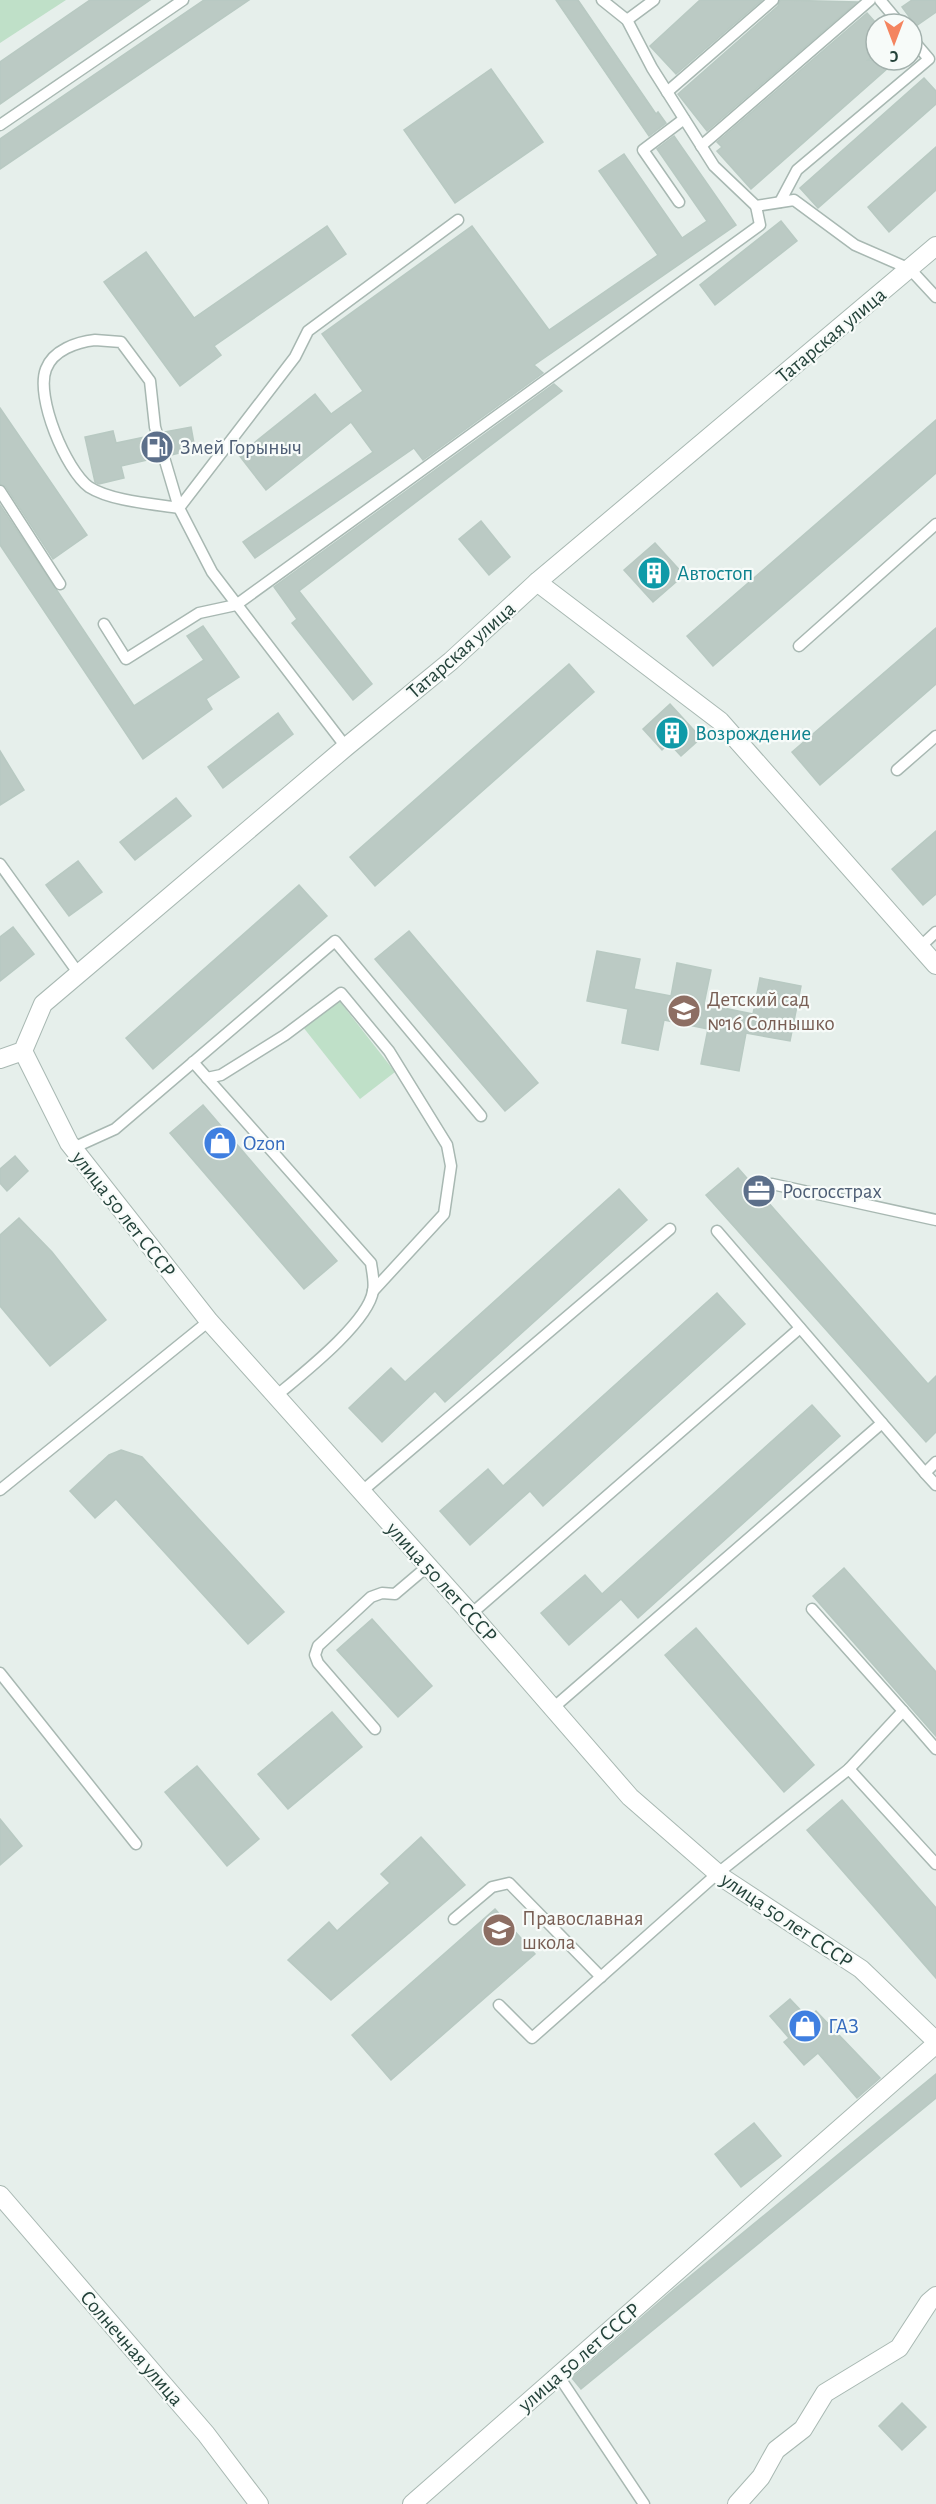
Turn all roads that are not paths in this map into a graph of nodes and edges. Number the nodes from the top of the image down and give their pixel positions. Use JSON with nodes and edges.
{"nodes":[{"id":1,"x":183,"y":0,"type":"edge"},
{"id":2,"x":602,"y":0,"type":"edge"},
{"id":3,"x":654,"y":0,"type":"edge"},
{"id":4,"x":773,"y":0,"type":"edge"},
{"id":5,"x":870,"y":0,"type":"edge"},
{"id":6,"x":880,"y":0,"type":"edge"},
{"id":7,"x":890,"y":12,"type":"edge"},
{"id":8,"x":627,"y":20,"type":"junction"},
{"id":9,"x":933,"y":62,"type":"edge"},
{"id":10,"x":667,"y":92,"type":"junction"},
{"id":11,"x":684,"y":119,"type":"junction"},
{"id":12,"x":0,"y":125,"type":"edge"},
{"id":13,"x":701,"y":146,"type":"junction"},
{"id":14,"x":679,"y":202,"type":"dead end"},
{"id":15,"x":780,"y":202,"type":"junction"},
{"id":16,"x":756,"y":206,"type":"junction"},
{"id":17,"x":458,"y":220,"type":"dead end"},
{"id":18,"x":936,"y":246,"type":"edge"},
{"id":19,"x":910,"y":269,"type":"junction"},
{"id":20,"x":936,"y":297,"type":"edge"},
{"id":21,"x":0,"y":490,"type":"edge"},
{"id":22,"x":179,"y":508,"type":"junction"},
{"id":23,"x":936,"y":524,"type":"edge"},
{"id":24,"x":537,"y":582,"type":"junction"},
{"id":25,"x":60,"y":584,"type":"dead end"},
{"id":26,"x":236,"y":605,"type":"junction"},
{"id":27,"x":104,"y":624,"type":"dead end"},
{"id":28,"x":799,"y":645,"type":"dead end"},
{"id":29,"x":936,"y":736,"type":"edge"},
{"id":30,"x":346,"y":747,"type":"junction"},
{"id":31,"x":897,"y":770,"type":"dead end"},
{"id":32,"x":0,"y":864,"type":"edge"},
{"id":33,"x":936,"y":932,"type":"edge"},
{"id":34,"x":920,"y":947,"type":"junction"},
{"id":35,"x":936,"y":965,"type":"edge"},
{"id":36,"x":79,"y":974,"type":"junction"},
{"id":37,"x":23,"y":1051,"type":"junction"},
{"id":38,"x":0,"y":1059,"type":"edge"},
{"id":39,"x":193,"y":1062,"type":"junction"},
{"id":40,"x":207,"y":1078,"type":"junction"},
{"id":41,"x":481,"y":1116,"type":"dead end"},
{"id":42,"x":72,"y":1148,"type":"junction"},
{"id":43,"x":772,"y":1184,"type":"dead end"},
{"id":44,"x":936,"y":1220,"type":"edge"},
{"id":45,"x":670,"y":1229,"type":"dead end"},
{"id":46,"x":717,"y":1231,"type":"dead end"},
{"id":47,"x":374,"y":1291,"type":"junction"},
{"id":48,"x":209,"y":1321,"type":"junction"},
{"id":49,"x":800,"y":1328,"type":"junction"},
{"id":50,"x":276,"y":1396,"type":"junction"},
{"id":51,"x":882,"y":1423,"type":"junction"},
{"id":52,"x":936,"y":1462,"type":"edge"},
{"id":53,"x":925,"y":1473,"type":"junction"},
{"id":54,"x":936,"y":1485,"type":"edge"},
{"id":55,"x":0,"y":1490,"type":"edge"},
{"id":56,"x":362,"y":1492,"type":"junction"},
{"id":57,"x":428,"y":1566,"type":"junction"},
{"id":58,"x":812,"y":1609,"type":"dead end"},
{"id":59,"x":471,"y":1614,"type":"junction"},
{"id":60,"x":0,"y":1673,"type":"edge"},
{"id":61,"x":553,"y":1708,"type":"junction"},
{"id":62,"x":903,"y":1711,"type":"junction"},
{"id":63,"x":375,"y":1729,"type":"dead end"},
{"id":64,"x":936,"y":1749,"type":"edge"},
{"id":65,"x":849,"y":1768,"type":"junction"},
{"id":66,"x":136,"y":1844,"type":"dead end"},
{"id":67,"x":936,"y":1864,"type":"edge"},
{"id":68,"x":718,"y":1873,"type":"junction"},
{"id":69,"x":454,"y":1919,"type":"dead end"},
{"id":70,"x":601,"y":1977,"type":"junction"},
{"id":71,"x":500,"y":2005,"type":"dead end"},
{"id":72,"x":936,"y":2042,"type":"edge"},
{"id":73,"x":0,"y":2195,"type":"edge"},
{"id":74,"x":936,"y":2296,"type":"edge"},
{"id":75,"x":558,"y":2375,"type":"junction"},
{"id":76,"x":260,"y":2504,"type":"edge"},
{"id":77,"x":412,"y":2504,"type":"edge"},
{"id":78,"x":644,"y":2504,"type":"edge"},
{"id":79,"x":737,"y":2504,"type":"edge"}],
"edges":[{"from":1,"to":12,"type":"lane"},
{"from":2,"to":8,"type":"lane"},
{"from":3,"to":8,"type":"lane"},
{"from":4,"to":10,"type":"lane"},
{"from":5,"to":13,"type":"lane"},
{"from":6,"to":7,"type":"lane"},
{"from":8,"to":10,"type":"lane"},
{"from":9,"to":15,"type":"lane"},
{"from":10,"to":11,"type":"lane"},
{"from":11,"to":13,"type":"lane"},
{"from":11,"to":14,"type":"lane"},
{"from":13,"to":16,"type":"lane"},
{"from":15,"to":16,"type":"lane"},
{"from":15,"to":19,"type":"lane"},
{"from":16,"to":26,"type":"lane"},
{"from":17,"to":22,"type":"lane"},
{"from":18,"to":19,"type":"street","name":"Татарская улица"},
{"from":19,"to":20,"type":"lane"},
{"from":19,"to":24,"type":"street","name":"Татарская улица"},
{"from":21,"to":25,"type":"lane"},
{"from":22,"to":22,"type":"lane"},
{"from":22,"to":26,"type":"lane"},
{"from":23,"to":28,"type":"lane"},
{"from":24,"to":30,"type":"street","name":"Татарская улица"},
{"from":24,"to":34,"type":"street"},
{"from":26,"to":27,"type":"lane"},
{"from":26,"to":30,"type":"lane"},
{"from":29,"to":31,"type":"lane"},
{"from":30,"to":36,"type":"street","name":"Татарская улица"},
{"from":32,"to":36,"type":"lane"},
{"from":33,"to":34,"type":"lane"},
{"from":34,"to":35,"type":"street"},
{"from":36,"to":37,"type":"street","name":"Татарская улица"},
{"from":37,"to":38,"type":"street"},
{"from":37,"to":42,"type":"street","name":"улица 50 лет СССР"},
{"from":39,"to":40,"type":"lane"},
{"from":39,"to":41,"type":"lane"},
{"from":39,"to":42,"type":"lane"},
{"from":40,"to":47,"type":"lane"},
{"from":40,"to":47,"type":"lane"},
{"from":42,"to":48,"type":"street","name":"улица 50 лет СССР"},
{"from":43,"to":44,"type":"lane"},
{"from":45,"to":56,"type":"lane"},
{"from":46,"to":49,"type":"lane"},
{"from":47,"to":50,"type":"lane"},
{"from":48,"to":50,"type":"street","name":"улица 50 лет СССР"},
{"from":48,"to":55,"type":"lane"},
{"from":49,"to":51,"type":"lane"},
{"from":49,"to":59,"type":"lane"},
{"from":50,"to":56,"type":"street","name":"улица 50 лет СССР"},
{"from":51,"to":53,"type":"lane"},
{"from":51,"to":61,"type":"lane"},
{"from":52,"to":53,"type":"lane"},
{"from":53,"to":54,"type":"lane"},
{"from":56,"to":57,"type":"street","name":"улица 50 лет СССР"},
{"from":57,"to":59,"type":"street","name":"улица 50 лет СССР"},
{"from":57,"to":63,"type":"lane"},
{"from":58,"to":62,"type":"lane"},
{"from":59,"to":61,"type":"street","name":"улица 50 лет СССР"},
{"from":60,"to":66,"type":"lane"},
{"from":61,"to":68,"type":"street","name":"улица 50 лет СССР"},
{"from":62,"to":64,"type":"lane"},
{"from":62,"to":65,"type":"lane"},
{"from":65,"to":67,"type":"lane"},
{"from":65,"to":68,"type":"lane"},
{"from":68,"to":70,"type":"lane"},
{"from":68,"to":72,"type":"street","name":"улица 50 лет СССР"},
{"from":69,"to":70,"type":"lane"},
{"from":70,"to":71,"type":"lane"},
{"from":72,"to":75,"type":"street","name":"улица 50 лет СССР"},
{"from":73,"to":76,"type":"street","name":"Солнечная улица"},
{"from":74,"to":79,"type":"street"},
{"from":75,"to":77,"type":"street","name":"улица 50 лет СССР"},
{"from":75,"to":78,"type":"lane"}]}
